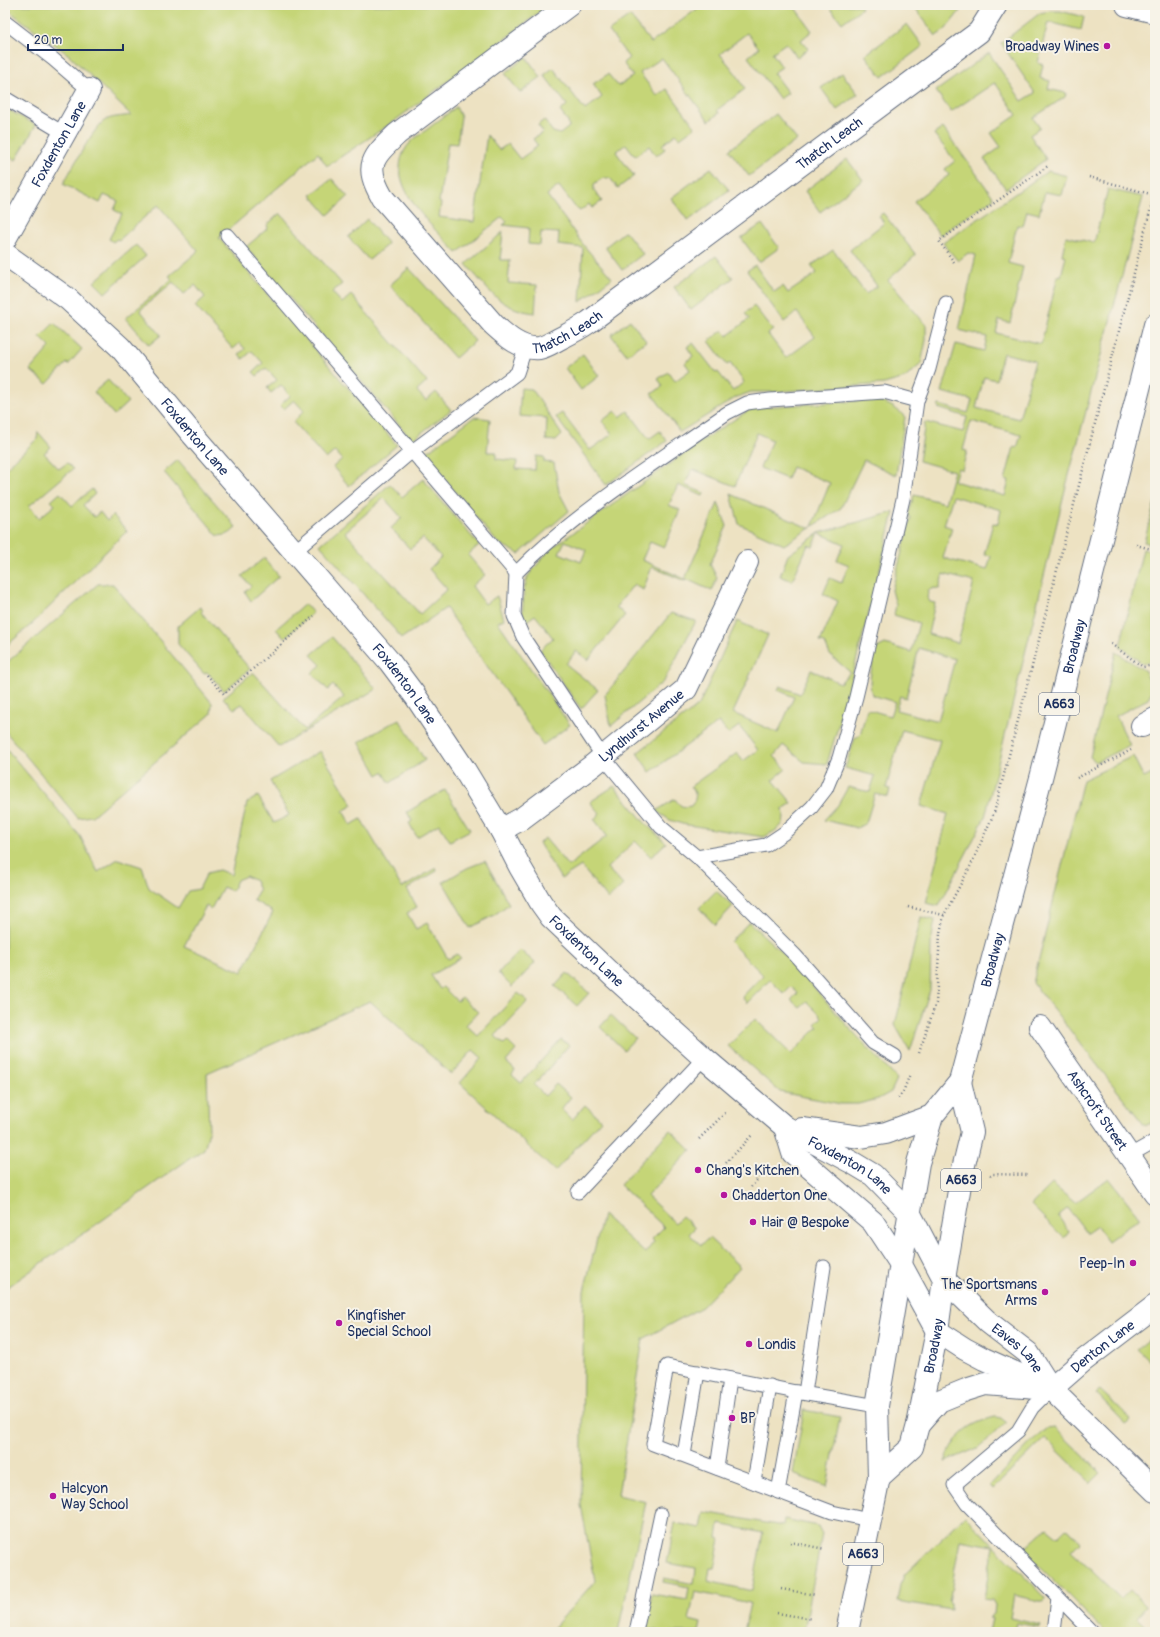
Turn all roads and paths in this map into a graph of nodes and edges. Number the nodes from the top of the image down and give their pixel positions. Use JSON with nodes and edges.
{"nodes":[{"id":1,"x":569,"y":5,"type":"edge"},
{"id":2,"x":996,"y":5,"type":"edge"},
{"id":3,"x":1127,"y":5,"type":"edge"},
{"id":4,"x":1155,"y":12,"type":"edge"},
{"id":5,"x":5,"y":22,"type":"edge"},
{"id":6,"x":89,"y":90,"type":"joint"},
{"id":7,"x":5,"y":98,"type":"edge"},
{"id":8,"x":64,"y":134,"type":"junction"},
{"id":9,"x":1048,"y":166,"type":"dead end"},
{"id":10,"x":1089,"y":177,"type":"dead end"},
{"id":11,"x":1155,"y":193,"type":"edge"},
{"id":12,"x":227,"y":235,"type":"dead end"},
{"id":13,"x":5,"y":239,"type":"edge"},
{"id":14,"x":5,"y":254,"type":"edge"},
{"id":15,"x":954,"y":262,"type":"dead end"},
{"id":16,"x":946,"y":303,"type":"dead end"},
{"id":17,"x":1155,"y":325,"type":"edge"},
{"id":18,"x":526,"y":346,"type":"junction"},
{"id":19,"x":917,"y":401,"type":"junction"},
{"id":20,"x":411,"y":452,"type":"junction"},
{"id":21,"x":1136,"y":544,"type":"dead end"},
{"id":22,"x":1155,"y":550,"type":"edge"},
{"id":23,"x":295,"y":551,"type":"junction"},
{"id":24,"x":747,"y":562,"type":"dead end"},
{"id":25,"x":516,"y":573,"type":"junction"},
{"id":26,"x":318,"y":614,"type":"dead end"},
{"id":27,"x":1111,"y":644,"type":"dead end"},
{"id":28,"x":1149,"y":666,"type":"dead end"},
{"id":29,"x":207,"y":675,"type":"dead end"},
{"id":30,"x":1133,"y":749,"type":"dead end"},
{"id":31,"x":603,"y":757,"type":"junction"},
{"id":32,"x":1077,"y":778,"type":"dead end"},
{"id":33,"x":501,"y":830,"type":"junction"},
{"id":34,"x":697,"y":857,"type":"junction"},
{"id":35,"x":908,"y":907,"type":"dead end"},
{"id":36,"x":944,"y":915,"type":"junction"},
{"id":37,"x":1040,"y":1027,"type":"dead end"},
{"id":38,"x":895,"y":1056,"type":"dead end"},
{"id":39,"x":918,"y":1056,"type":"dead end"},
{"id":40,"x":704,"y":1058,"type":"junction"},
{"id":41,"x":960,"y":1082,"type":"junction"},
{"id":42,"x":727,"y":1111,"type":"dead end"},
{"id":43,"x":932,"y":1116,"type":"junction"},
{"id":44,"x":785,"y":1127,"type":"junction"},
{"id":45,"x":752,"y":1135,"type":"dead end"},
{"id":46,"x":699,"y":1139,"type":"dead end"},
{"id":47,"x":1155,"y":1141,"type":"edge"},
{"id":48,"x":1130,"y":1155,"type":"junction"},
{"id":49,"x":726,"y":1163,"type":"dead end"},
{"id":50,"x":772,"y":1164,"type":"dead end"},
{"id":51,"x":1027,"y":1175,"type":"dead end"},
{"id":52,"x":984,"y":1179,"type":"dead end"},
{"id":53,"x":751,"y":1187,"type":"dead end"},
{"id":54,"x":578,"y":1192,"type":"dead end"},
{"id":55,"x":1155,"y":1193,"type":"edge"},
{"id":56,"x":910,"y":1212,"type":"junction"},
{"id":57,"x":900,"y":1264,"type":"junction"},
{"id":58,"x":824,"y":1267,"type":"dead end"},
{"id":59,"x":944,"y":1279,"type":"junction"},
{"id":60,"x":1155,"y":1306,"type":"edge"},
{"id":61,"x":937,"y":1331,"type":"junction"},
{"id":62,"x":698,"y":1372,"type":"junction"},
{"id":63,"x":730,"y":1378,"type":"junction"},
{"id":64,"x":770,"y":1386,"type":"junction"},
{"id":65,"x":1051,"y":1389,"type":"junction"},
{"id":66,"x":801,"y":1393,"type":"junction"},
{"id":67,"x":877,"y":1406,"type":"junction"},
{"id":68,"x":918,"y":1425,"type":"junction"},
{"id":69,"x":684,"y":1455,"type":"junction"},
{"id":70,"x":717,"y":1468,"type":"junction"},
{"id":71,"x":878,"y":1477,"type":"junction"},
{"id":72,"x":754,"y":1482,"type":"junction"},
{"id":73,"x":1155,"y":1491,"type":"edge"},
{"id":74,"x":778,"y":1492,"type":"junction"},
{"id":75,"x":661,"y":1514,"type":"dead end"},
{"id":76,"x":869,"y":1520,"type":"junction"},
{"id":77,"x":790,"y":1542,"type":"dead end"},
{"id":78,"x":825,"y":1549,"type":"dead end"},
{"id":79,"x":781,"y":1588,"type":"dead end"},
{"id":80,"x":816,"y":1595,"type":"dead end"},
{"id":81,"x":1058,"y":1598,"type":"junction"},
{"id":82,"x":777,"y":1613,"type":"dead end"},
{"id":83,"x":812,"y":1619,"type":"dead end"},
{"id":84,"x":636,"y":1632,"type":"edge"},
{"id":85,"x":847,"y":1632,"type":"edge"},
{"id":86,"x":1054,"y":1632,"type":"edge"},
{"id":87,"x":1092,"y":1632,"type":"edge"}],
"edges":[{"from":1,"to":18,"type":"main road","name":"Thatch Leach"},
{"from":2,"to":18,"type":"main road","name":"Thatch Leach"},
{"from":3,"to":4,"type":"main road"},
{"from":5,"to":6,"type":"lane"},
{"from":6,"to":8,"type":"main road","name":"Foxdenton Lane"},
{"from":7,"to":8,"type":"lane"},
{"from":8,"to":13,"type":"main road","name":"Foxdenton Lane"},
{"from":9,"to":15,"type":"path"},
{"from":10,"to":11,"type":"path"},
{"from":11,"to":36,"type":"path"},
{"from":12,"to":20,"type":"lane"},
{"from":14,"to":23,"type":"main road","name":"Foxdenton Lane"},
{"from":16,"to":19,"type":"lane"},
{"from":17,"to":41,"type":"main road","name":"Broadway","number":"A663"},
{"from":18,"to":20,"type":"lane"},
{"from":19,"to":25,"type":"lane"},
{"from":19,"to":34,"type":"lane"},
{"from":20,"to":23,"type":"lane"},
{"from":20,"to":25,"type":"lane"},
{"from":21,"to":22,"type":"path"},
{"from":23,"to":33,"type":"main road","name":"Foxdenton Lane"},
{"from":24,"to":31,"type":"main road","name":"Lyndhurst Avenue"},
{"from":25,"to":31,"type":"lane"},
{"from":26,"to":29,"type":"path"},
{"from":27,"to":28,"type":"path"},
{"from":30,"to":32,"type":"path"},
{"from":31,"to":33,"type":"main road","name":"Lyndhurst Avenue"},
{"from":31,"to":34,"type":"lane"},
{"from":33,"to":40,"type":"main road","name":"Foxdenton Lane"},
{"from":34,"to":38,"type":"lane"},
{"from":35,"to":36,"type":"path"},
{"from":36,"to":39,"type":"path"},
{"from":37,"to":48,"type":"main road","name":"Ashcroft Street"},
{"from":40,"to":44,"type":"main road","name":"Foxdenton Lane"},
{"from":40,"to":54,"type":"lane"},
{"from":41,"to":43,"type":"main road","name":"Broadway","number":"A663"},
{"from":41,"to":59,"type":"main road","name":"Broadway","number":"A663"},
{"from":42,"to":46,"type":"path"},
{"from":43,"to":44,"type":"main road"},
{"from":43,"to":56,"type":"main road","name":"Broadway","number":"A663"},
{"from":44,"to":56,"type":"main road","name":"Foxdenton Lane"},
{"from":44,"to":57,"type":"main road","name":"Foxdenton Lane"},
{"from":45,"to":49,"type":"path"},
{"from":47,"to":48,"type":"lane"},
{"from":48,"to":55,"type":"main road","name":"Ashcroft Street"},
{"from":50,"to":53,"type":"path"},
{"from":51,"to":52,"type":"path"},
{"from":56,"to":57,"type":"main road","name":"Broadway","number":"A663"},
{"from":56,"to":59,"type":"main road","name":"Foxdenton Lane"},
{"from":57,"to":61,"type":"main road","name":"Foxdenton Lane"},
{"from":57,"to":67,"type":"main road","name":"Broadway","number":"A663"},
{"from":58,"to":66,"type":"lane"},
{"from":59,"to":61,"type":"main road","name":"Broadway","number":"A663"},
{"from":59,"to":65,"type":"main road","name":"Eaves Lane"},
{"from":60,"to":65,"type":"main road","name":"Denton Lane"},
{"from":61,"to":65,"type":"main road","name":"Eaves Lane"},
{"from":61,"to":68,"type":"main road","name":"Broadway","number":"A663"},
{"from":62,"to":63,"type":"lane"},
{"from":62,"to":69,"type":"lane"},
{"from":62,"to":69,"type":"lane"},
{"from":63,"to":64,"type":"lane"},
{"from":63,"to":70,"type":"lane"},
{"from":64,"to":66,"type":"lane"},
{"from":64,"to":72,"type":"lane"},
{"from":65,"to":68,"type":"main road"},
{"from":65,"to":73,"type":"main road","name":"Eaves Lane"},
{"from":65,"to":81,"type":"lane"},
{"from":66,"to":67,"type":"lane"},
{"from":66,"to":74,"type":"lane"},
{"from":67,"to":71,"type":"main road","name":"Broadway","number":"A663"},
{"from":68,"to":71,"type":"main road","name":"Broadway","number":"A663"},
{"from":69,"to":70,"type":"lane"},
{"from":70,"to":72,"type":"lane"},
{"from":71,"to":76,"type":"main road","name":"Broadway","number":"A663"},
{"from":72,"to":74,"type":"lane"},
{"from":74,"to":76,"type":"lane"},
{"from":75,"to":84,"type":"lane"},
{"from":76,"to":85,"type":"main road","name":"Broadway","number":"A663"},
{"from":77,"to":78,"type":"path"},
{"from":79,"to":80,"type":"path"},
{"from":81,"to":86,"type":"lane"},
{"from":81,"to":87,"type":"lane"},
{"from":82,"to":83,"type":"path"}]}
